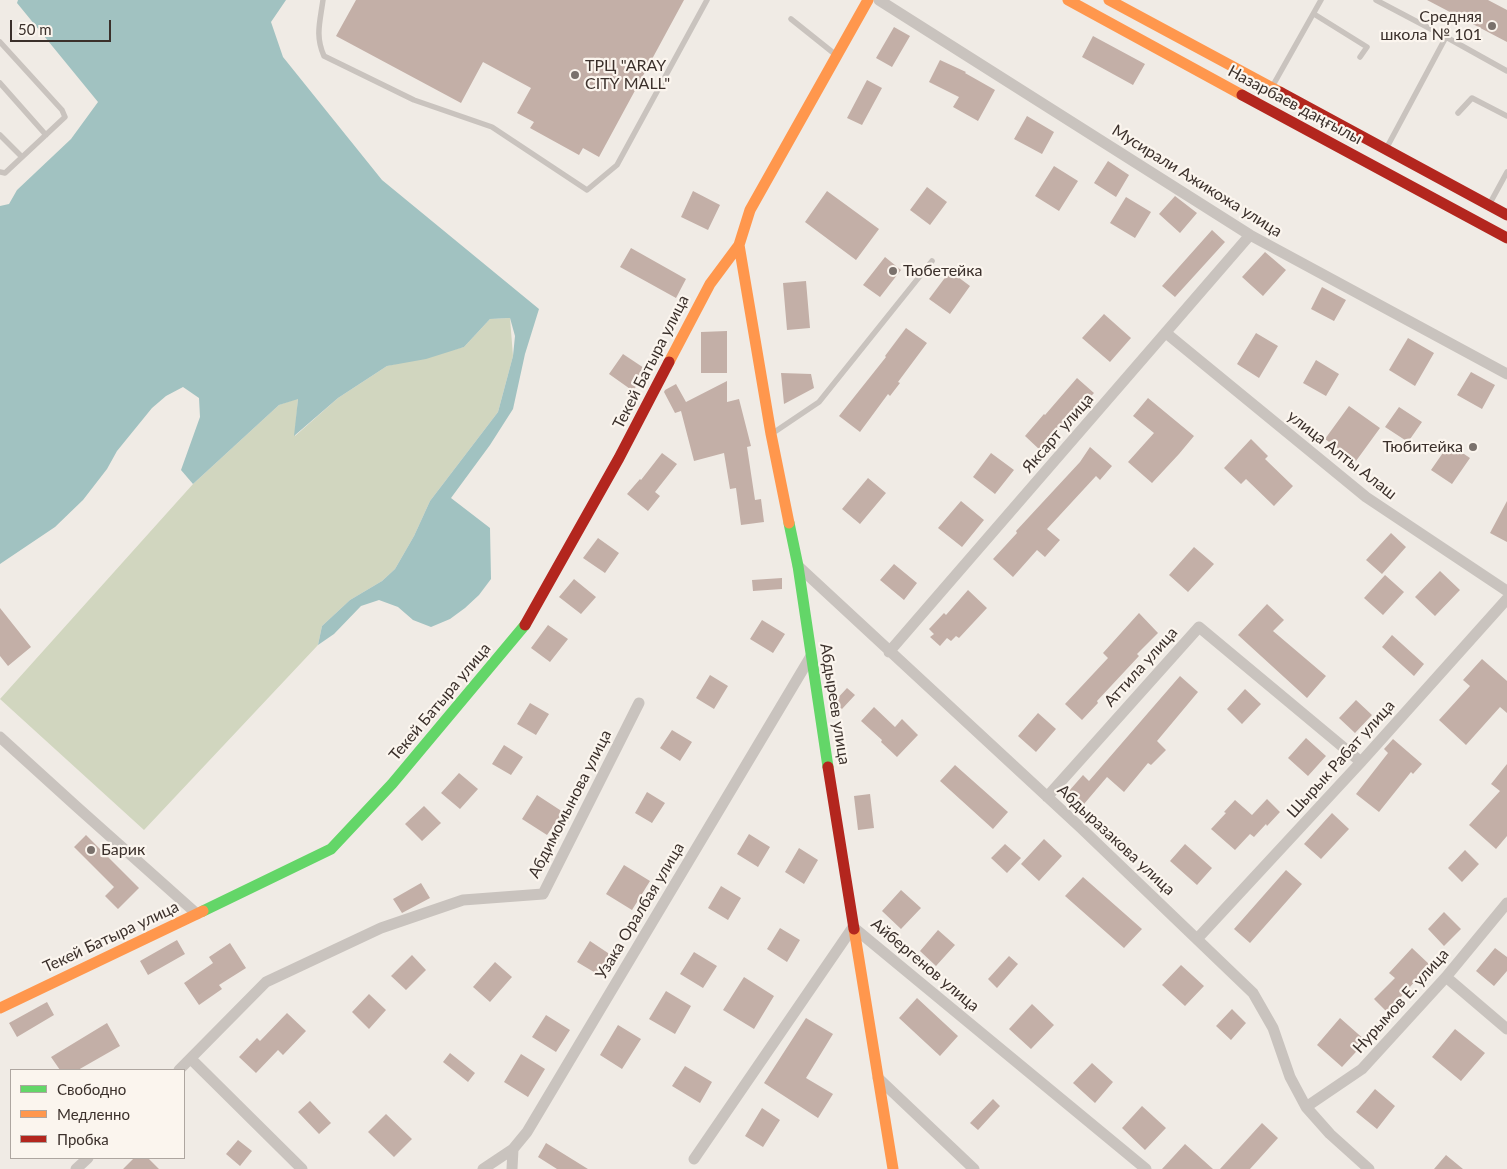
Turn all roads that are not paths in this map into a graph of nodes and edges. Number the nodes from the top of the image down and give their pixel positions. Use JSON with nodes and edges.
{"nodes":[{"id":1,"x":323,"y":0,"type":"edge"},
{"id":2,"x":707,"y":0,"type":"edge"},
{"id":3,"x":868,"y":0,"type":"edge"},
{"id":4,"x":879,"y":0,"type":"edge"},
{"id":5,"x":1068,"y":0,"type":"edge"},
{"id":6,"x":1321,"y":0,"type":"edge"},
{"id":7,"x":1376,"y":0,"type":"edge"},
{"id":8,"x":1112,"y":1,"type":"edge"},
{"id":9,"x":1314,"y":14,"type":"junction"},
{"id":10,"x":791,"y":19,"type":"dead end"},
{"id":11,"x":1446,"y":37,"type":"junction"},
{"id":12,"x":0,"y":42,"type":"edge"},
{"id":13,"x":836,"y":55,"type":"junction"},
{"id":14,"x":1360,"y":57,"type":"dead end"},
{"id":15,"x":1507,"y":70,"type":"edge"},
{"id":16,"x":0,"y":83,"type":"edge"},
{"id":17,"x":1272,"y":87,"type":"junction"},
{"id":18,"x":1458,"y":113,"type":"dead end"},
{"id":19,"x":1507,"y":116,"type":"edge"},
{"id":20,"x":0,"y":135,"type":"edge"},
{"id":21,"x":46,"y":135,"type":"junction"},
{"id":22,"x":1386,"y":149,"type":"junction"},
{"id":23,"x":22,"y":157,"type":"junction"},
{"id":24,"x":0,"y":172,"type":"edge"},
{"id":25,"x":1507,"y":172,"type":"edge"},
{"id":26,"x":1489,"y":205,"type":"junction"},
{"id":27,"x":1507,"y":215,"type":"edge"},
{"id":28,"x":1250,"y":235,"type":"junction"},
{"id":29,"x":1507,"y":238,"type":"edge"},
{"id":30,"x":739,"y":245,"type":"junction"},
{"id":31,"x":932,"y":261,"type":"dead end"},
{"id":32,"x":1166,"y":332,"type":"junction"},
{"id":33,"x":1507,"y":374,"type":"edge"},
{"id":34,"x":771,"y":434,"type":"junction"},
{"id":35,"x":798,"y":566,"type":"junction"},
{"id":36,"x":1507,"y":591,"type":"edge"},
{"id":37,"x":1507,"y":599,"type":"edge"},
{"id":38,"x":889,"y":652,"type":"junction"},
{"id":39,"x":811,"y":656,"type":"junction"},
{"id":40,"x":639,"y":703,"type":"dead end"},
{"id":41,"x":0,"y":737,"type":"edge"},
{"id":42,"x":1361,"y":762,"type":"junction"},
{"id":43,"x":1047,"y":798,"type":"junction"},
{"id":44,"x":1507,"y":903,"type":"edge"},
{"id":45,"x":197,"y":914,"type":"junction"},
{"id":46,"x":853,"y":927,"type":"junction"},
{"id":47,"x":1197,"y":939,"type":"junction"},
{"id":48,"x":1446,"y":977,"type":"junction"},
{"id":49,"x":0,"y":1008,"type":"edge"},
{"id":50,"x":1507,"y":1029,"type":"edge"},
{"id":51,"x":191,"y":1059,"type":"junction"},
{"id":52,"x":180,"y":1069,"type":"edge"},
{"id":53,"x":878,"y":1078,"type":"junction"},
{"id":54,"x":1306,"y":1107,"type":"junction"},
{"id":55,"x":513,"y":1149,"type":"junction"},
{"id":56,"x":694,"y":1158,"type":"dead end"},
{"id":57,"x":87,"y":1159,"type":"edge"},
{"id":58,"x":76,"y":1169,"type":"edge"},
{"id":59,"x":302,"y":1169,"type":"edge"},
{"id":60,"x":483,"y":1169,"type":"edge"},
{"id":61,"x":512,"y":1169,"type":"edge"},
{"id":62,"x":893,"y":1169,"type":"edge"},
{"id":63,"x":974,"y":1169,"type":"edge"},
{"id":64,"x":1146,"y":1169,"type":"edge"},
{"id":65,"x":1368,"y":1169,"type":"edge"}],
"edges":[{"from":1,"to":2,"type":"lane"},
{"from":3,"to":13,"type":"street"},
{"from":4,"to":28,"type":"street","name":"Мусирали Ажикожа улица"},
{"from":5,"to":29,"type":"street","name":"Назарбаев даңғылы"},
{"from":6,"to":9,"type":"lane"},
{"from":7,"to":11,"type":"lane"},
{"from":8,"to":17,"type":"street","name":"Назарбаев даңғылы"},
{"from":9,"to":14,"type":"lane"},
{"from":9,"to":17,"type":"lane"},
{"from":10,"to":13,"type":"lane"},
{"from":11,"to":15,"type":"lane"},
{"from":11,"to":22,"type":"lane"},
{"from":12,"to":21,"type":"lane"},
{"from":13,"to":30,"type":"street"},
{"from":16,"to":21,"type":"lane"},
{"from":17,"to":22,"type":"street","name":"Назарбаев даңғылы"},
{"from":18,"to":19,"type":"lane"},
{"from":20,"to":23,"type":"lane"},
{"from":21,"to":23,"type":"lane"},
{"from":22,"to":26,"type":"street","name":"Назарбаев даңғылы"},
{"from":23,"to":24,"type":"lane"},
{"from":25,"to":26,"type":"lane"},
{"from":26,"to":27,"type":"street","name":"Назарбаев даңғылы"},
{"from":28,"to":32,"type":"street","name":"Яксарт улица"},
{"from":28,"to":33,"type":"street","name":"Мусирали Ажикожа улица"},
{"from":30,"to":34,"type":"street","name":"Абдыреев улица"},
{"from":30,"to":45,"type":"street","name":"Текей Батыра улица"},
{"from":31,"to":34,"type":"lane"},
{"from":32,"to":36,"type":"street","name":"улица Алты Алаш"},
{"from":32,"to":38,"type":"street","name":"Яксарт улица"},
{"from":34,"to":35,"type":"street","name":"Абдыреев улица"},
{"from":35,"to":38,"type":"street","name":"Абдыразакова улица"},
{"from":35,"to":39,"type":"street","name":"Абдыреев улица"},
{"from":37,"to":42,"type":"street","name":"Шырык Рабат улица"},
{"from":38,"to":43,"type":"street","name":"Абдыразакова улица"},
{"from":39,"to":46,"type":"street","name":"Абдыреев улица"},
{"from":39,"to":55,"type":"street","name":"Узака Оралбая улица"},
{"from":40,"to":51,"type":"street","name":"Абдимомынова улица"},
{"from":41,"to":45,"type":"street"},
{"from":42,"to":43,"type":"street","name":"Аттила улица"},
{"from":42,"to":47,"type":"street","name":"Шырык Рабат улица"},
{"from":43,"to":47,"type":"street","name":"Абдыразакова улица"},
{"from":44,"to":48,"type":"street","name":"Нурымов Е. улица"},
{"from":45,"to":49,"type":"street","name":"Текей Батыра улица"},
{"from":46,"to":53,"type":"street","name":"Абдыреев улица"},
{"from":46,"to":56,"type":"street","name":"Айбергенов улица"},
{"from":46,"to":64,"type":"street","name":"Айбергенов улица"},
{"from":47,"to":54,"type":"street","name":"Абдыразакова улица"},
{"from":48,"to":50,"type":"street"},
{"from":48,"to":54,"type":"street","name":"Нурымов Е. улица"},
{"from":51,"to":52,"type":"street","name":"Абдимомынова улица"},
{"from":51,"to":59,"type":"street"},
{"from":53,"to":62,"type":"street","name":"Абдыреев улица"},
{"from":53,"to":63,"type":"street"},
{"from":54,"to":65,"type":"street","name":"Абдыразакова улица"},
{"from":55,"to":60,"type":"street","name":"Узака Оралбая улица"},
{"from":55,"to":61,"type":"street"},
{"from":57,"to":58,"type":"street"}]}
